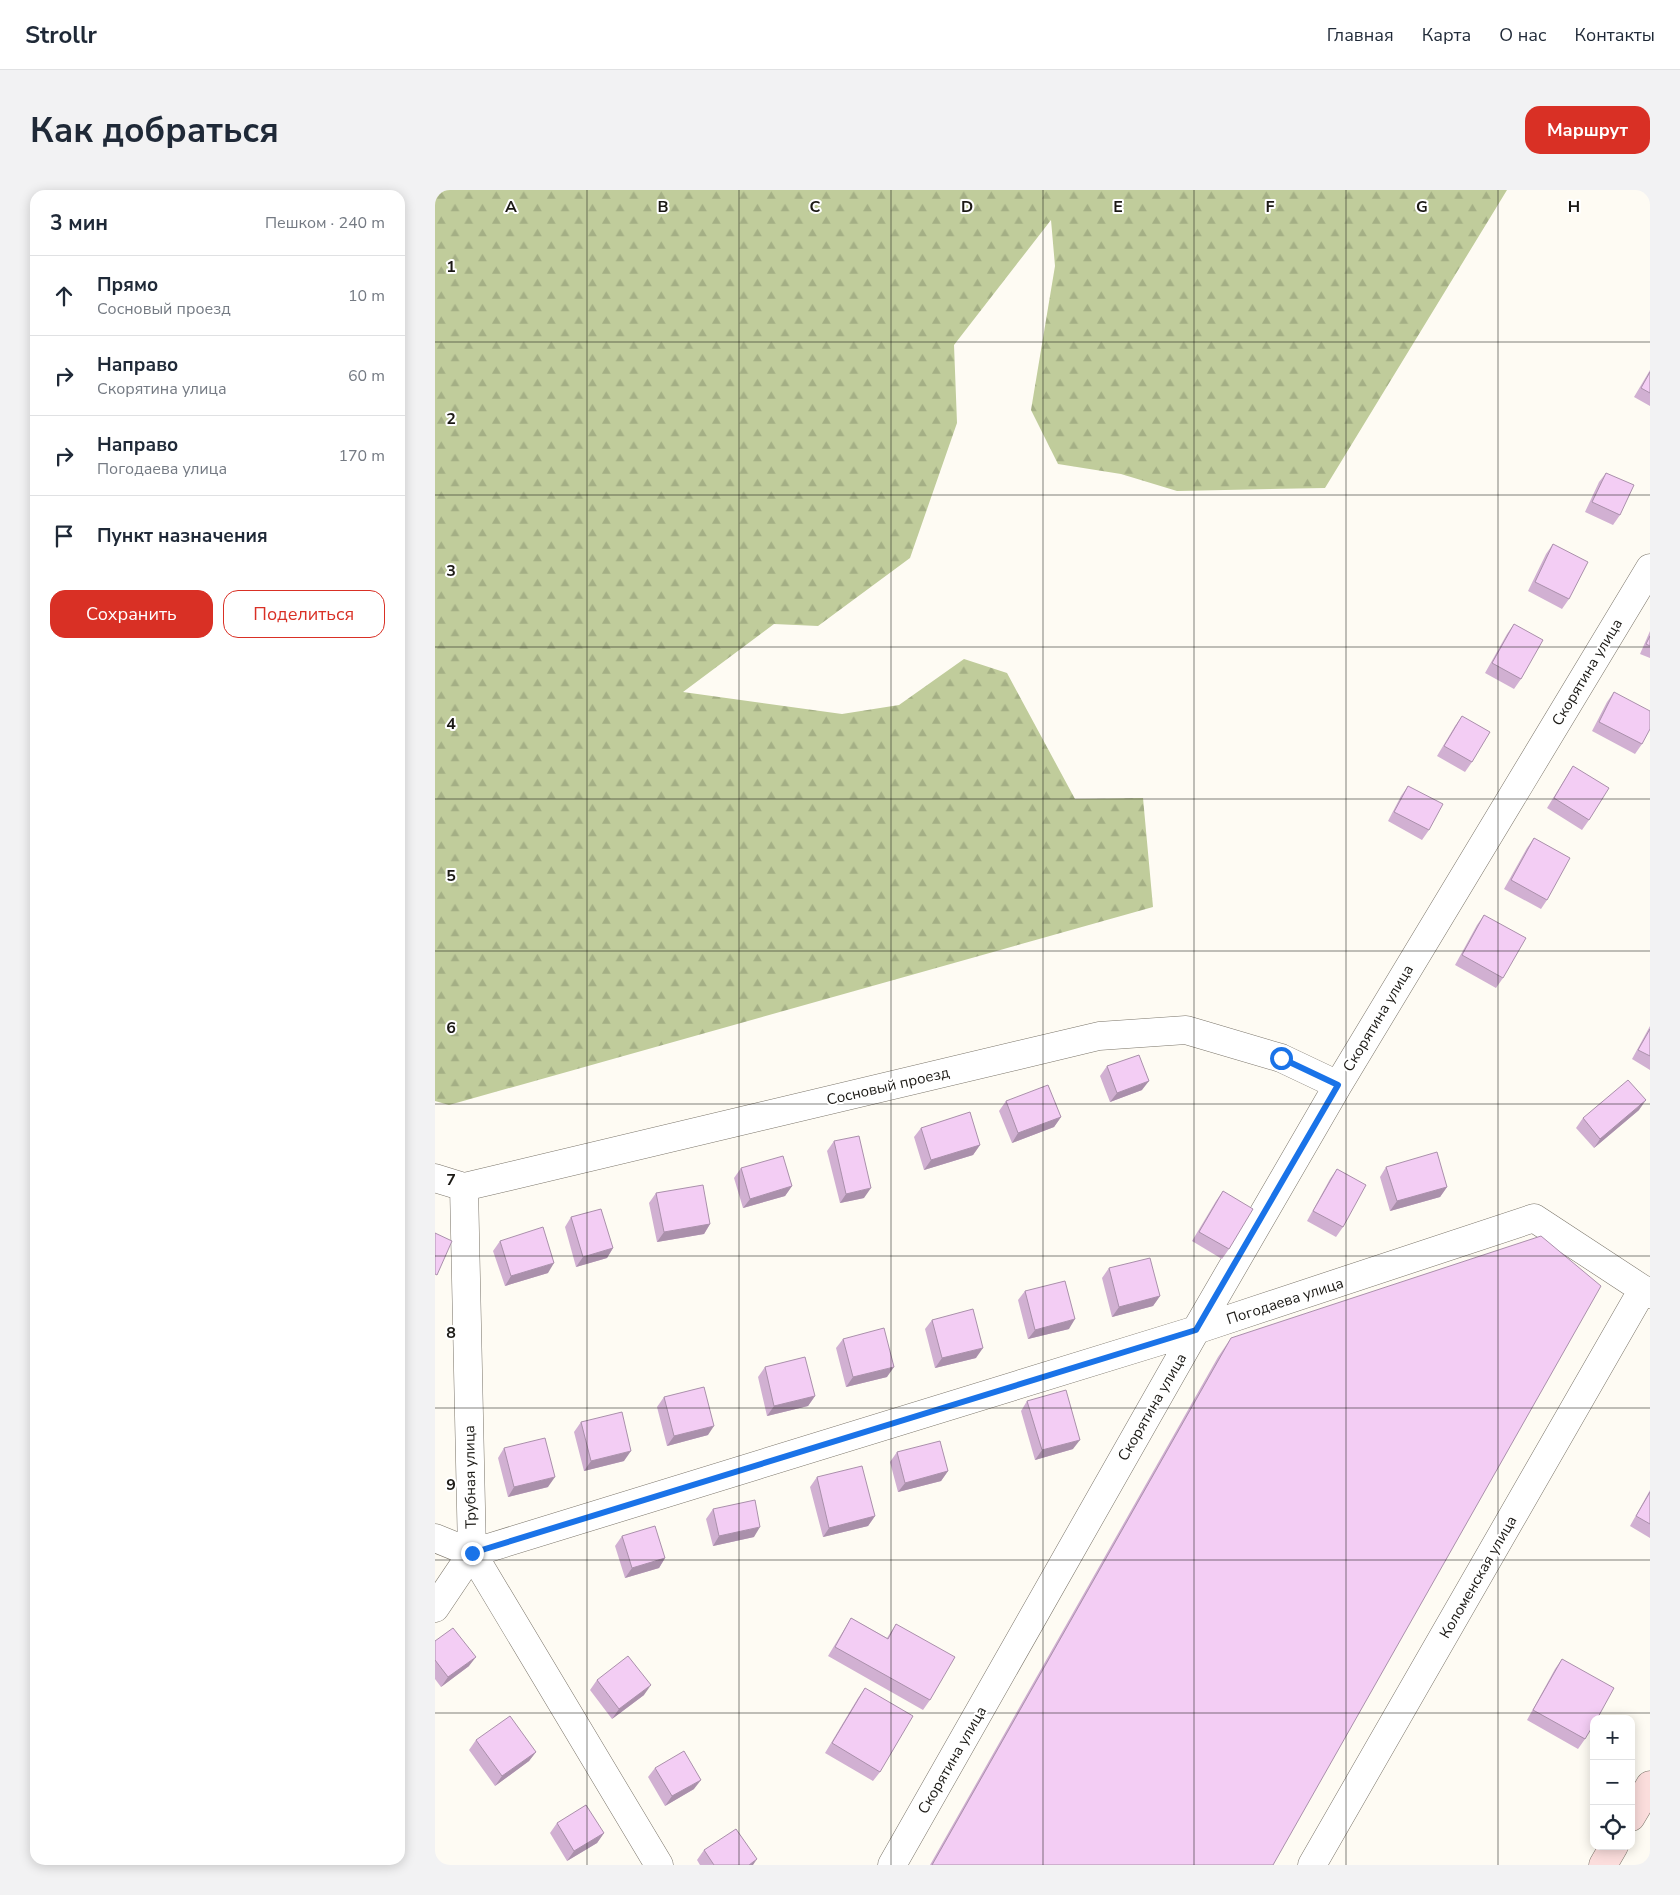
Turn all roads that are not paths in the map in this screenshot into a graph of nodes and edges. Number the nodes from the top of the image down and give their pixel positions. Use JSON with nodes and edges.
{"nodes":[{"id":1,"x":1650,"y":568,"type":"edge"},
{"id":2,"x":1338,"y":1085,"type":"junction"},
{"id":3,"x":435,"y":1178,"type":"edge"},
{"id":4,"x":463,"y":1187,"type":"junction"},
{"id":5,"x":1647,"y":1291,"type":"edge"},
{"id":6,"x":1196,"y":1330,"type":"junction"},
{"id":7,"x":435,"y":1538,"type":"edge"},
{"id":8,"x":472,"y":1553,"type":"junction"},
{"id":9,"x":435,"y":1608,"type":"edge"},
{"id":10,"x":1650,"y":1785,"type":"edge"},
{"id":11,"x":1635,"y":1810,"type":"edge"},
{"id":12,"x":1612,"y":1850,"type":"edge"},
{"id":13,"x":659,"y":1865,"type":"edge"},
{"id":14,"x":892,"y":1865,"type":"edge"},
{"id":15,"x":1312,"y":1865,"type":"edge"},
{"id":16,"x":1603,"y":1865,"type":"edge"}],
"edges":[{"from":1,"to":2,"type":"street","name":"Скорятина улица"},
{"from":2,"to":4,"type":"street","name":"Сосновый проезд"},
{"from":2,"to":6,"type":"street","name":"Скорятина улица"},
{"from":3,"to":4,"type":"street"},
{"from":4,"to":8,"type":"street","name":"Трубная улица"},
{"from":5,"to":6,"type":"street","name":"Погодаева улица"},
{"from":5,"to":15,"type":"street","name":"Коломенская улица"},
{"from":6,"to":8,"type":"street","name":"Погодаева улица"},
{"from":6,"to":14,"type":"street","name":"Скорятина улица"},
{"from":7,"to":8,"type":"street"},
{"from":8,"to":9,"type":"street"},
{"from":8,"to":13,"type":"street","name":"Трубная улица"},
{"from":10,"to":11,"type":"street"},
{"from":12,"to":16,"type":"street"}]}
